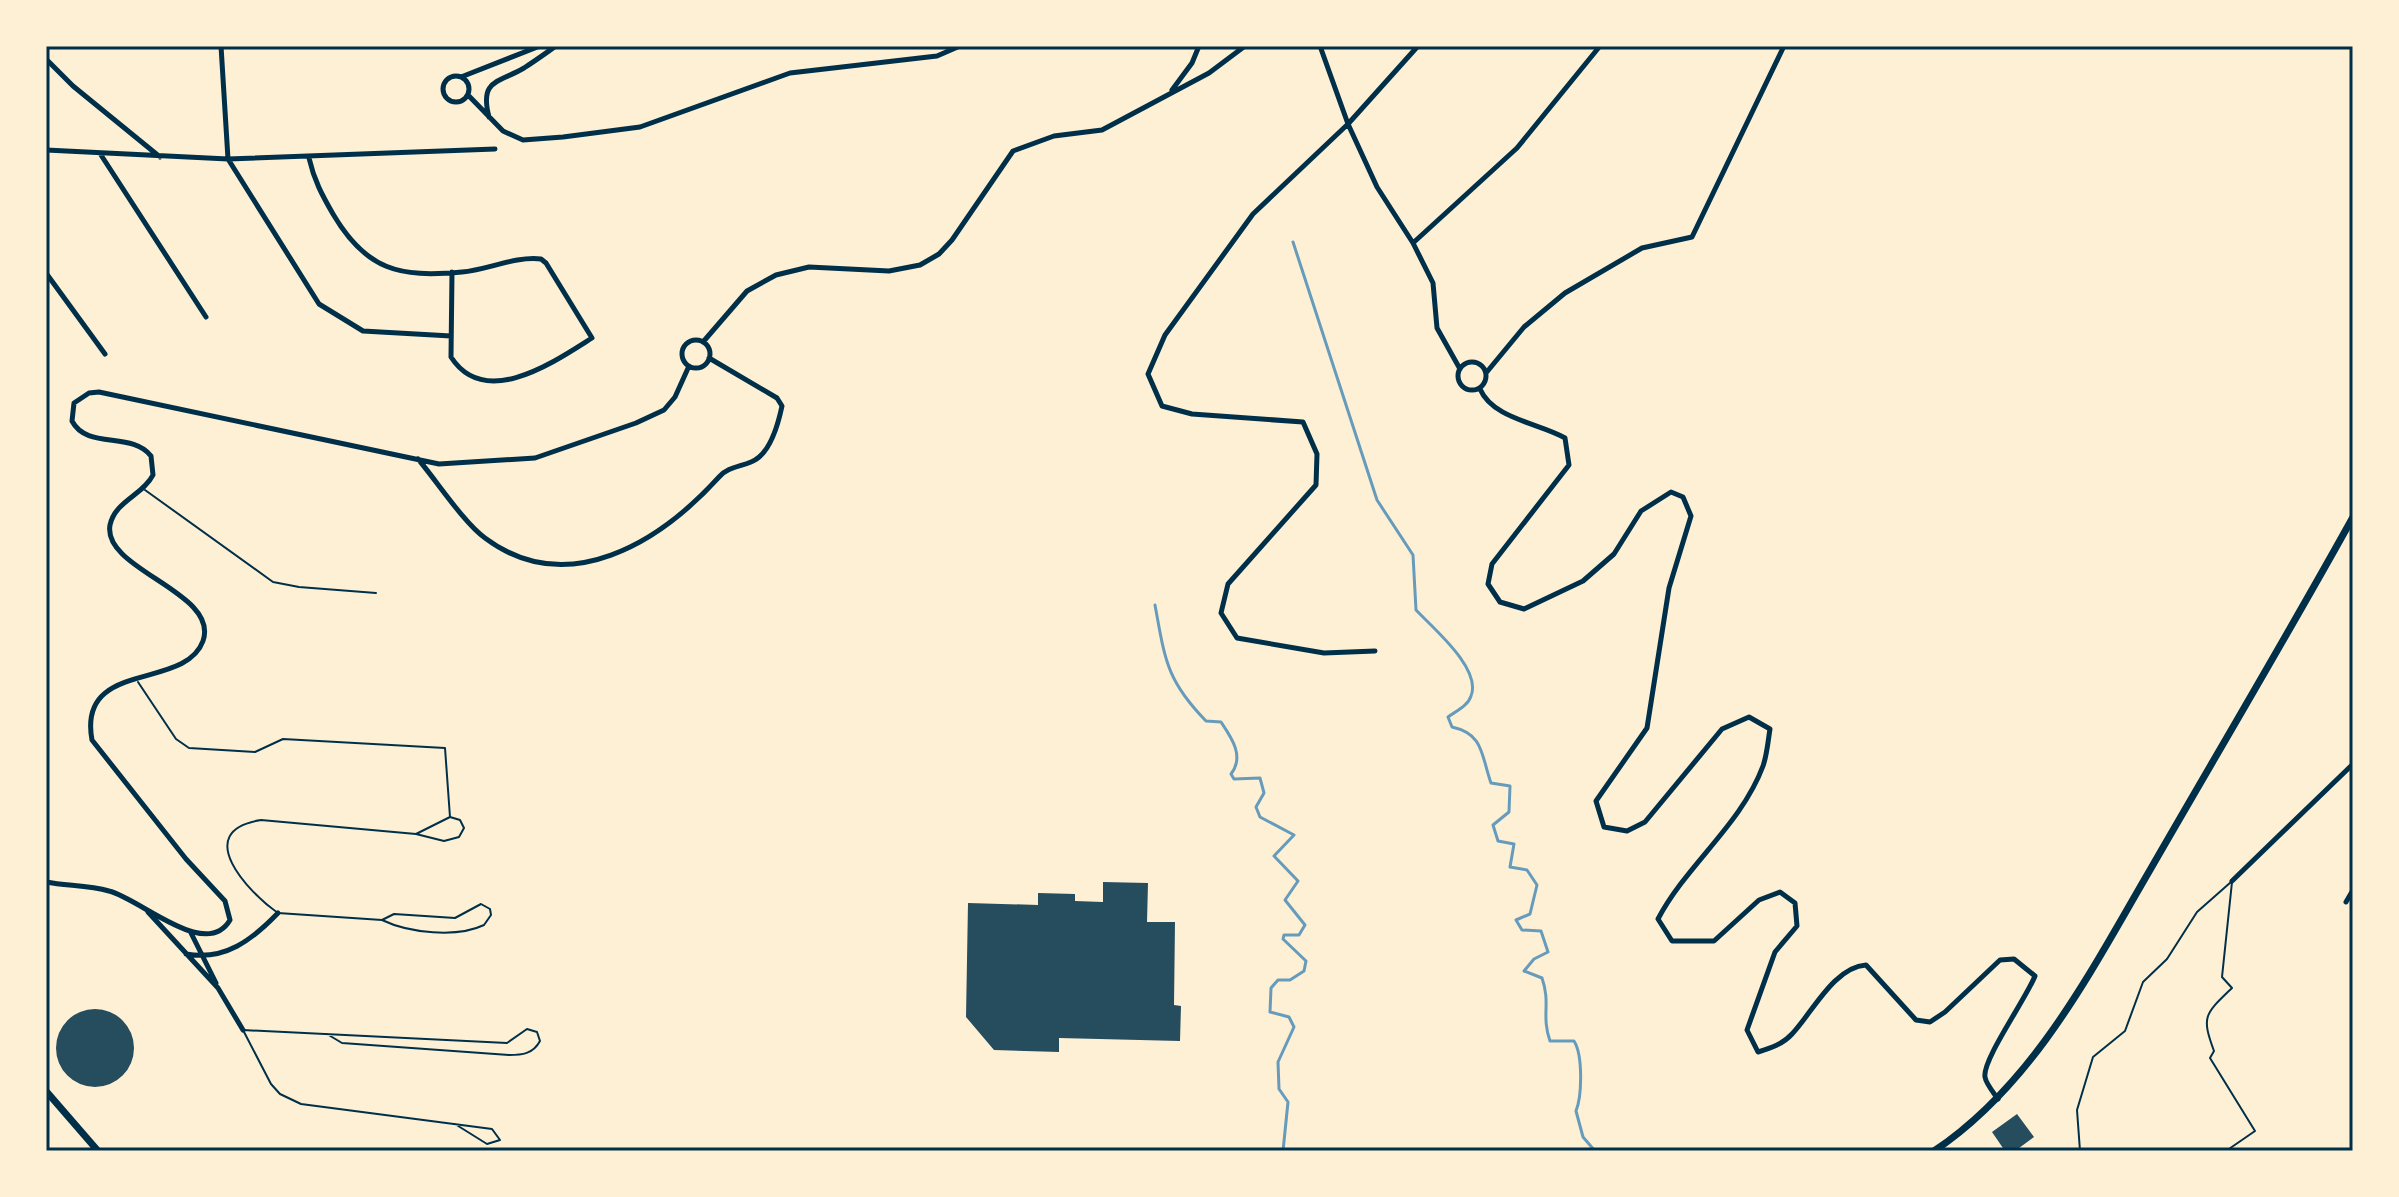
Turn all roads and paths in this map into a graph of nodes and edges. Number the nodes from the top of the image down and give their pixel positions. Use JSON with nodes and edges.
{"nodes":[{"id":1,"x":221,"y":46,"type":"edge"},
{"id":2,"x":540,"y":46,"type":"edge"},
{"id":3,"x":556,"y":46,"type":"edge"},
{"id":4,"x":960,"y":46,"type":"edge"},
{"id":5,"x":1199,"y":46,"type":"edge"},
{"id":6,"x":1245,"y":46,"type":"edge"},
{"id":7,"x":1320,"y":46,"type":"edge"},
{"id":8,"x":1418,"y":46,"type":"edge"},
{"id":9,"x":1600,"y":46,"type":"edge"},
{"id":10,"x":1784,"y":46,"type":"edge"},
{"id":11,"x":46,"y":59,"type":"edge"},
{"id":12,"x":461,"y":77,"type":"junction"},
{"id":13,"x":1169,"y":94,"type":"junction"},
{"id":14,"x":468,"y":95,"type":"junction"},
{"id":15,"x":490,"y":118,"type":"junction"},
{"id":16,"x":1348,"y":124,"type":"junction"},
{"id":17,"x":495,"y":149,"type":"dead end"},
{"id":18,"x":47,"y":150,"type":"edge"},
{"id":19,"x":100,"y":154,"type":"junction"},
{"id":20,"x":161,"y":158,"type":"junction"},
{"id":21,"x":309,"y":158,"type":"junction"},
{"id":22,"x":228,"y":159,"type":"junction"},
{"id":23,"x":1413,"y":243,"type":"junction"},
{"id":24,"x":452,"y":272,"type":"junction"},
{"id":25,"x":46,"y":273,"type":"edge"},
{"id":26,"x":206,"y":317,"type":"dead end"},
{"id":27,"x":451,"y":336,"type":"junction"},
{"id":28,"x":703,"y":342,"type":"junction"},
{"id":29,"x":105,"y":354,"type":"dead end"},
{"id":30,"x":709,"y":358,"type":"junction"},
{"id":31,"x":689,"y":366,"type":"junction"},
{"id":32,"x":1460,"y":369,"type":"junction"},
{"id":33,"x":1486,"y":373,"type":"junction"},
{"id":34,"x":1480,"y":389,"type":"junction"},
{"id":35,"x":417,"y":458,"type":"junction"},
{"id":36,"x":144,"y":489,"type":"junction"},
{"id":37,"x":2353,"y":517,"type":"edge"},
{"id":38,"x":376,"y":593,"type":"dead end"},
{"id":39,"x":1375,"y":651,"type":"dead end"},
{"id":40,"x":135,"y":677,"type":"junction"},
{"id":41,"x":2353,"y":764,"type":"edge"},
{"id":42,"x":450,"y":817,"type":"junction"},
{"id":43,"x":416,"y":834,"type":"junction"},
{"id":44,"x":2232,"y":881,"type":"junction"},
{"id":45,"x":46,"y":882,"type":"edge"},
{"id":46,"x":2353,"y":890,"type":"edge"},
{"id":47,"x":2346,"y":902,"type":"dead end"},
{"id":48,"x":145,"y":908,"type":"junction"},
{"id":49,"x":278,"y":913,"type":"junction"},
{"id":50,"x":382,"y":920,"type":"junction"},
{"id":51,"x":190,"y":931,"type":"junction"},
{"id":52,"x":186,"y":954,"type":"junction"},
{"id":53,"x":204,"y":956,"type":"junction"},
{"id":54,"x":218,"y":988,"type":"junction"},
{"id":55,"x":243,"y":1030,"type":"junction"},
{"id":56,"x":327,"y":1034,"type":"junction"},
{"id":57,"x":46,"y":1091,"type":"edge"},
{"id":58,"x":1998,"y":1100,"type":"junction"},
{"id":59,"x":455,"y":1124,"type":"junction"},
{"id":60,"x":98,"y":1151,"type":"edge"},
{"id":61,"x":1934,"y":1151,"type":"edge"},
{"id":62,"x":2080,"y":1151,"type":"edge"},
{"id":63,"x":2226,"y":1151,"type":"edge"}],
"edges":[{"from":1,"to":22,"type":"street"},
{"from":2,"to":12,"type":"street"},
{"from":3,"to":15,"type":"street"},
{"from":4,"to":15,"type":"street"},
{"from":5,"to":13,"type":"street"},
{"from":6,"to":13,"type":"street"},
{"from":7,"to":16,"type":"street"},
{"from":8,"to":16,"type":"street"},
{"from":9,"to":23,"type":"street"},
{"from":10,"to":33,"type":"street"},
{"from":11,"to":20,"type":"street"},
{"from":12,"to":14,"type":"street"},
{"from":12,"to":14,"type":"street"},
{"from":13,"to":28,"type":"street"},
{"from":14,"to":15,"type":"street"},
{"from":16,"to":23,"type":"street"},
{"from":16,"to":39,"type":"street"},
{"from":17,"to":21,"type":"street"},
{"from":18,"to":19,"type":"street"},
{"from":19,"to":20,"type":"street"},
{"from":19,"to":26,"type":"street"},
{"from":20,"to":22,"type":"street"},
{"from":21,"to":22,"type":"street"},
{"from":21,"to":24,"type":"street"},
{"from":22,"to":27,"type":"street"},
{"from":23,"to":32,"type":"street"},
{"from":24,"to":27,"type":"street"},
{"from":24,"to":27,"type":"street"},
{"from":25,"to":29,"type":"street"},
{"from":28,"to":30,"type":"street"},
{"from":28,"to":31,"type":"street"},
{"from":30,"to":31,"type":"street"},
{"from":30,"to":35,"type":"street"},
{"from":31,"to":35,"type":"street"},
{"from":32,"to":33,"type":"street"},
{"from":32,"to":34,"type":"street"},
{"from":33,"to":34,"type":"street"},
{"from":34,"to":58,"type":"street"},
{"from":35,"to":36,"type":"street"},
{"from":36,"to":38,"type":"lane"},
{"from":36,"to":40,"type":"street"},
{"from":37,"to":58,"type":"main road"},
{"from":40,"to":42,"type":"lane"},
{"from":40,"to":51,"type":"street"},
{"from":41,"to":44,"type":"street"},
{"from":42,"to":43,"type":"lane"},
{"from":42,"to":43,"type":"lane"},
{"from":43,"to":49,"type":"lane"},
{"from":44,"to":62,"type":"lane"},
{"from":44,"to":63,"type":"lane"},
{"from":45,"to":48,"type":"street"},
{"from":46,"to":47,"type":"street"},
{"from":48,"to":51,"type":"street"},
{"from":48,"to":52,"type":"street"},
{"from":49,"to":50,"type":"lane"},
{"from":49,"to":53,"type":"street"},
{"from":50,"to":50,"type":"lane"},
{"from":51,"to":53,"type":"street"},
{"from":52,"to":53,"type":"street"},
{"from":52,"to":54,"type":"street"},
{"from":53,"to":54,"type":"street"},
{"from":54,"to":55,"type":"street"},
{"from":55,"to":56,"type":"lane"},
{"from":55,"to":59,"type":"lane"},
{"from":56,"to":56,"type":"lane"},
{"from":57,"to":60,"type":"main road"},
{"from":58,"to":61,"type":"main road"},
{"from":59,"to":59,"type":"lane"}]}
